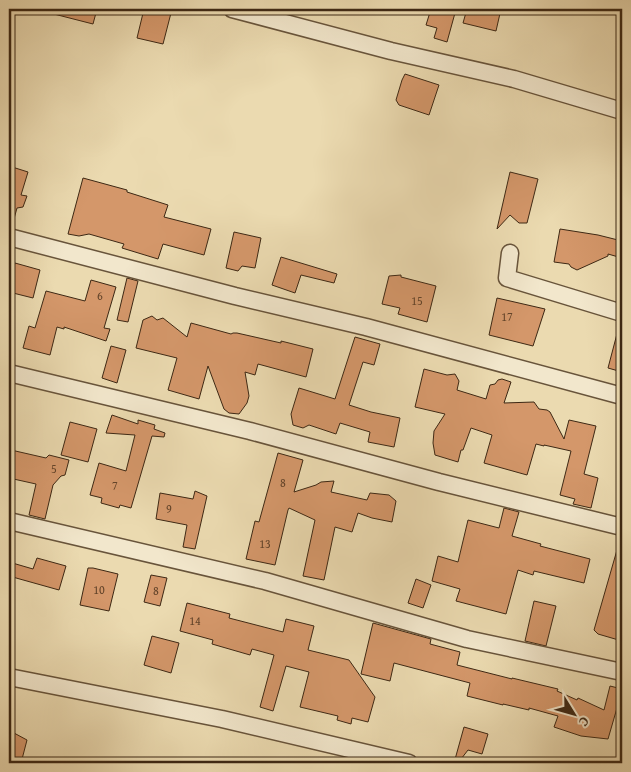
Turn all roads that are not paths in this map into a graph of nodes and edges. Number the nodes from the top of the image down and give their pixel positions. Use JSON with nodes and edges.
{"nodes":[{"id":1,"x":232,"y":9,"type":"edge"},
{"id":2,"x":622,"y":111,"type":"edge"},
{"id":3,"x":9,"y":237,"type":"edge"},
{"id":4,"x":510,"y":253,"type":"dead end"},
{"id":5,"x":622,"y":313,"type":"edge"},
{"id":6,"x":9,"y":373,"type":"edge"},
{"id":7,"x":622,"y":396,"type":"edge"},
{"id":8,"x":9,"y":521,"type":"edge"},
{"id":9,"x":622,"y":527,"type":"edge"},
{"id":10,"x":622,"y":672,"type":"edge"},
{"id":11,"x":9,"y":677,"type":"edge"},
{"id":12,"x":409,"y":763,"type":"edge"}],
"edges":[{"from":1,"to":2,"type":"street"},
{"from":3,"to":7,"type":"street"},
{"from":4,"to":5,"type":"street"},
{"from":6,"to":9,"type":"street"},
{"from":8,"to":10,"type":"street"},
{"from":11,"to":12,"type":"street"}]}
